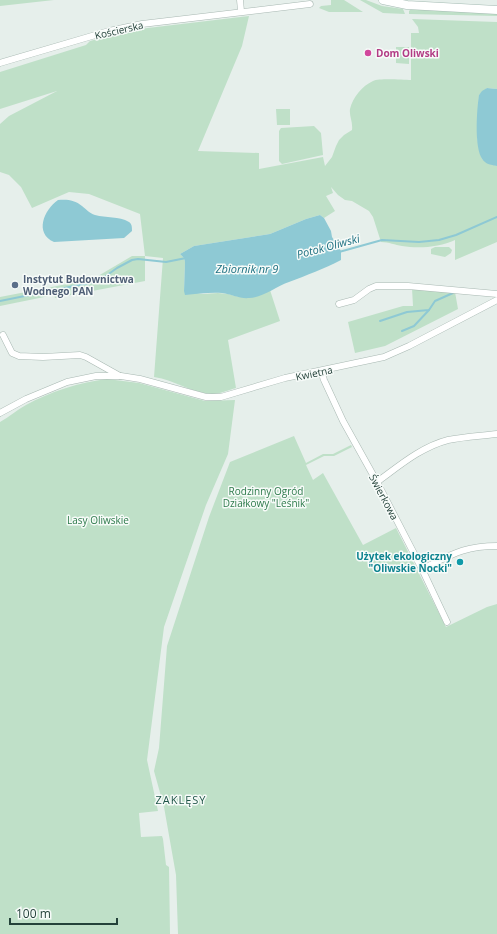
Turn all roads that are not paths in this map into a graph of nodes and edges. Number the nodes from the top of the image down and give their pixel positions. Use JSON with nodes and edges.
{"nodes":[{"id":1,"x":240,"y":0,"type":"edge"},
{"id":2,"x":383,"y":0,"type":"edge"},
{"id":3,"x":310,"y":4,"type":"dead end"},
{"id":4,"x":497,"y":10,"type":"edge"},
{"id":5,"x":241,"y":11,"type":"junction"},
{"id":6,"x":0,"y":63,"type":"edge"},
{"id":7,"x":497,"y":294,"type":"edge"},
{"id":8,"x":497,"y":300,"type":"edge"},
{"id":9,"x":339,"y":304,"type":"dead end"},
{"id":10,"x":3,"y":335,"type":"dead end"},
{"id":11,"x":321,"y":371,"type":"junction"},
{"id":12,"x":121,"y":376,"type":"junction"},
{"id":13,"x":0,"y":414,"type":"edge"},
{"id":14,"x":497,"y":434,"type":"edge"},
{"id":15,"x":377,"y":482,"type":"junction"},
{"id":16,"x":497,"y":546,"type":"edge"},
{"id":17,"x":422,"y":569,"type":"junction"},
{"id":18,"x":447,"y":622,"type":"dead end"}],
"edges":[{"from":1,"to":5,"type":"street"},
{"from":2,"to":4,"type":"main road"},
{"from":3,"to":5,"type":"street","name":"Kościerska"},
{"from":5,"to":6,"type":"street","name":"Kościerska"},
{"from":7,"to":9,"type":"street"},
{"from":8,"to":11,"type":"street","name":"Kwietna"},
{"from":10,"to":12,"type":"street","name":"Kwietna"},
{"from":11,"to":12,"type":"street","name":"Kwietna"},
{"from":11,"to":15,"type":"street","name":"Świerkowa"},
{"from":12,"to":13,"type":"street","name":"Kwietna"},
{"from":14,"to":15,"type":"street"},
{"from":15,"to":17,"type":"street","name":"Świerkowa"},
{"from":16,"to":17,"type":"street"},
{"from":17,"to":18,"type":"street","name":"Świerkowa"}]}
